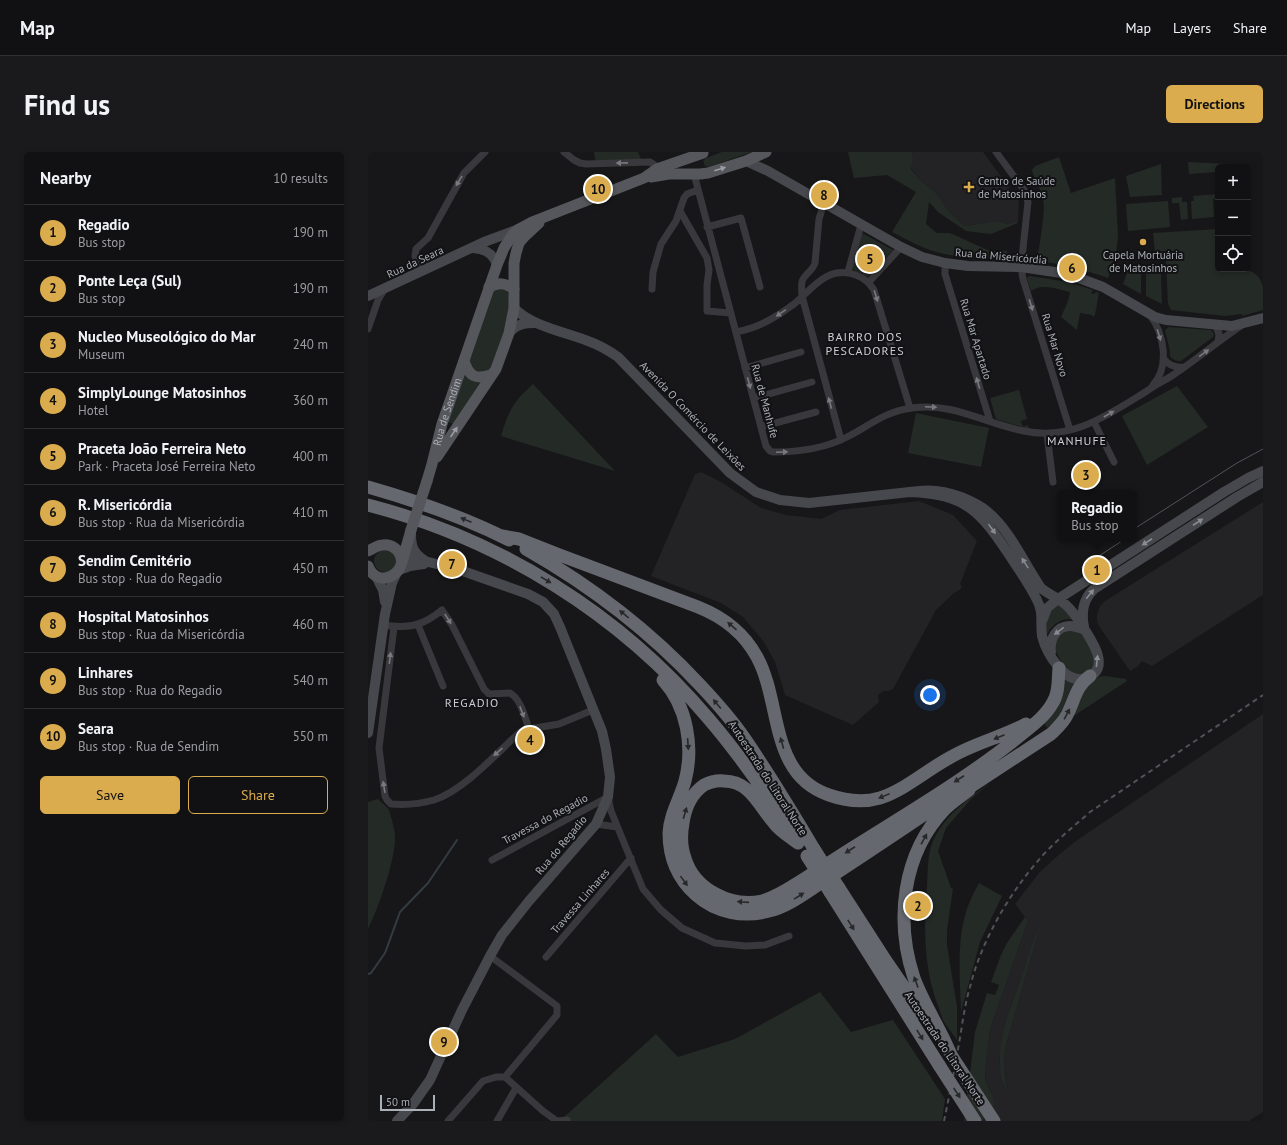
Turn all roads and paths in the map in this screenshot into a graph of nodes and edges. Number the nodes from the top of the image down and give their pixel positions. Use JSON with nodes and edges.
{"nodes":[{"id":1,"x":485,"y":152,"type":"edge"},
{"id":2,"x":564,"y":152,"type":"edge"},
{"id":3,"x":704,"y":152,"type":"edge"},
{"id":4,"x":766,"y":152,"type":"edge"},
{"id":5,"x":996,"y":152,"type":"edge"},
{"id":6,"x":746,"y":161,"type":"junction"},
{"id":7,"x":657,"y":169,"type":"junction"},
{"id":8,"x":768,"y":171,"type":"junction"},
{"id":9,"x":694,"y":174,"type":"junction"},
{"id":10,"x":644,"y":178,"type":"junction"},
{"id":11,"x":698,"y":190,"type":"junction"},
{"id":12,"x":824,"y":203,"type":"junction"},
{"id":13,"x":680,"y":211,"type":"junction"},
{"id":14,"x":549,"y":216,"type":"junction"},
{"id":15,"x":861,"y":225,"type":"junction"},
{"id":16,"x":708,"y":226,"type":"junction"},
{"id":17,"x":519,"y":229,"type":"junction"},
{"id":18,"x":484,"y":242,"type":"junction"},
{"id":19,"x":901,"y":247,"type":"junction"},
{"id":20,"x":473,"y":248,"type":"junction"},
{"id":21,"x":504,"y":248,"type":"junction"},
{"id":22,"x":514,"y":263,"type":"junction"},
{"id":23,"x":945,"y":263,"type":"junction"},
{"id":24,"x":497,"y":266,"type":"junction"},
{"id":25,"x":1021,"y":267,"type":"junction"},
{"id":26,"x":848,"y":272,"type":"junction"},
{"id":27,"x":420,"y":273,"type":"junction"},
{"id":28,"x":869,"y":282,"type":"junction"},
{"id":29,"x":489,"y":287,"type":"junction"},
{"id":30,"x":760,"y":287,"type":"dead end"},
{"id":31,"x":514,"y":289,"type":"junction"},
{"id":32,"x":652,"y":289,"type":"dead end"},
{"id":33,"x":384,"y":290,"type":"junction"},
{"id":34,"x":368,"y":296,"type":"edge"},
{"id":35,"x":802,"y":296,"type":"junction"},
{"id":36,"x":514,"y":308,"type":"junction"},
{"id":37,"x":731,"y":313,"type":"junction"},
{"id":38,"x":1149,"y":313,"type":"junction"},
{"id":39,"x":1263,"y":318,"type":"edge"},
{"id":40,"x":537,"y":323,"type":"junction"},
{"id":41,"x":1212,"y":324,"type":"junction"},
{"id":42,"x":1244,"y":324,"type":"junction"},
{"id":43,"x":368,"y":329,"type":"edge"},
{"id":44,"x":508,"y":332,"type":"junction"},
{"id":45,"x":736,"y":332,"type":"junction"},
{"id":46,"x":1217,"y":343,"type":"junction"},
{"id":47,"x":801,"y":352,"type":"dead end"},
{"id":48,"x":1164,"y":359,"type":"junction"},
{"id":49,"x":464,"y":361,"type":"junction"},
{"id":50,"x":1184,"y":367,"type":"junction"},
{"id":51,"x":745,"y":368,"type":"junction"},
{"id":52,"x":491,"y":375,"type":"junction"},
{"id":53,"x":812,"y":382,"type":"dead end"},
{"id":54,"x":1148,"y":390,"type":"junction"},
{"id":55,"x":754,"y":398,"type":"junction"},
{"id":56,"x":910,"y":408,"type":"junction"},
{"id":57,"x":816,"y":412,"type":"dead end"},
{"id":58,"x":990,"y":421,"type":"junction"},
{"id":59,"x":1094,"y":422,"type":"junction"},
{"id":60,"x":761,"y":427,"type":"junction"},
{"id":61,"x":1070,"y":430,"type":"junction"},
{"id":62,"x":1047,"y":434,"type":"junction"},
{"id":63,"x":841,"y":440,"type":"junction"},
{"id":64,"x":1114,"y":462,"type":"dead end"},
{"id":65,"x":432,"y":464,"type":"junction"},
{"id":66,"x":1263,"y":471,"type":"edge"},
{"id":67,"x":1054,"y":482,"type":"dead end"},
{"id":68,"x":1263,"y":482,"type":"edge"},
{"id":69,"x":368,"y":487,"type":"edge"},
{"id":70,"x":909,"y":492,"type":"junction"},
{"id":71,"x":368,"y":505,"type":"edge"},
{"id":72,"x":410,"y":530,"type":"junction"},
{"id":73,"x":502,"y":536,"type":"junction"},
{"id":74,"x":387,"y":545,"type":"junction"},
{"id":75,"x":370,"y":552,"type":"edge"},
{"id":76,"x":400,"y":563,"type":"junction"},
{"id":77,"x":433,"y":564,"type":"junction"},
{"id":78,"x":371,"y":571,"type":"edge"},
{"id":79,"x":1053,"y":597,"type":"junction"},
{"id":80,"x":385,"y":614,"type":"junction"},
{"id":81,"x":1042,"y":622,"type":"junction"},
{"id":82,"x":383,"y":625,"type":"junction"},
{"id":83,"x":418,"y":625,"type":"junction"},
{"id":84,"x":394,"y":627,"type":"junction"},
{"id":85,"x":1085,"y":630,"type":"junction"},
{"id":86,"x":1052,"y":656,"type":"junction"},
{"id":87,"x":653,"y":660,"type":"junction"},
{"id":88,"x":1059,"y":668,"type":"junction"},
{"id":89,"x":1090,"y":676,"type":"junction"},
{"id":90,"x":443,"y":686,"type":"dead end"},
{"id":91,"x":593,"y":710,"type":"junction"},
{"id":92,"x":1035,"y":723,"type":"junction"},
{"id":93,"x":529,"y":729,"type":"junction"},
{"id":94,"x":368,"y":733,"type":"edge"},
{"id":95,"x":970,"y":787,"type":"junction"},
{"id":96,"x":608,"y":797,"type":"junction"},
{"id":97,"x":596,"y":824,"type":"junction"},
{"id":98,"x":617,"y":827,"type":"junction"},
{"id":99,"x":798,"y":843,"type":"junction"},
{"id":100,"x":811,"y":852,"type":"junction"},
{"id":101,"x":631,"y":858,"type":"junction"},
{"id":102,"x":492,"y":860,"type":"dead end"},
{"id":103,"x":835,"y":890,"type":"junction"},
{"id":104,"x":789,"y":936,"type":"dead end"},
{"id":105,"x":490,"y":956,"type":"junction"},
{"id":106,"x":546,"y":957,"type":"dead end"},
{"id":107,"x":951,"y":1055,"type":"junction"},
{"id":108,"x":505,"y":1077,"type":"junction"},
{"id":109,"x":516,"y":1088,"type":"junction"},
{"id":110,"x":567,"y":1120,"type":"dead end"},
{"id":111,"x":397,"y":1121,"type":"edge"},
{"id":112,"x":448,"y":1121,"type":"edge"},
{"id":113,"x":497,"y":1121,"type":"edge"},
{"id":114,"x":557,"y":1121,"type":"edge"},
{"id":115,"x":975,"y":1121,"type":"edge"},
{"id":116,"x":994,"y":1121,"type":"edge"}],
"edges":[{"from":1,"to":27,"type":"street","one_way":true},
{"from":7,"to":2,"type":"street","one_way":true},
{"from":3,"to":7,"type":"main road","name":"Rua de Sendim"},
{"from":3,"to":9,"type":"main road"},
{"from":4,"to":6,"type":"main road","name":"Rua de Sendim"},
{"from":4,"to":8,"type":"street"},
{"from":5,"to":25,"type":"street","name":"Rua Mar Novo"},
{"from":6,"to":8,"type":"street","name":"Rua da Misericórdia"},
{"from":9,"to":6,"type":"main road","name":"Rua de Sendim","one_way":true},
{"from":7,"to":10,"type":"main road","name":"Rua de Sendim"},
{"from":8,"to":12,"type":"street","name":"Rua da Misericórdia"},
{"from":9,"to":10,"type":"main road","name":"Rua de Sendim"},
{"from":9,"to":11,"type":"street","name":"Rua de Manhufe"},
{"from":10,"to":14,"type":"main road","name":"Rua de Sendim"},
{"from":11,"to":13,"type":"street"},
{"from":11,"to":16,"type":"street","name":"Rua de Manhufe"},
{"from":12,"to":15,"type":"street","name":"Rua da Misericórdia"},
{"from":12,"to":35,"type":"street"},
{"from":13,"to":32,"type":"street"},
{"from":13,"to":37,"type":"street"},
{"from":14,"to":17,"type":"main road","name":"Rua de Sendim"},
{"from":14,"to":22,"type":"main road","name":"Rua de Sendim"},
{"from":15,"to":19,"type":"street","name":"Rua da Misericórdia"},
{"from":15,"to":26,"type":"street"},
{"from":16,"to":30,"type":"street"},
{"from":16,"to":37,"type":"street","name":"Rua de Manhufe"},
{"from":17,"to":18,"type":"street","name":"Rua da Seara"},
{"from":17,"to":21,"type":"main road","name":"Rua de Sendim"},
{"from":18,"to":20,"type":"street","name":"Rua da Seara"},
{"from":18,"to":21,"type":"street"},
{"from":19,"to":23,"type":"street","name":"Rua da Misericórdia"},
{"from":19,"to":28,"type":"street"},
{"from":20,"to":24,"type":"street"},
{"from":20,"to":27,"type":"street","name":"Rua da Seara"},
{"from":21,"to":22,"type":"main road"},
{"from":21,"to":24,"type":"main road","name":"Rua de Sendim"},
{"from":22,"to":31,"type":"main road","name":"Rua de Sendim"},
{"from":23,"to":25,"type":"street","name":"Rua da Misericórdia"},
{"from":58,"to":23,"type":"street","name":"Rua Mar Apartado","one_way":true},
{"from":24,"to":29,"type":"main road","name":"Rua de Sendim"},
{"from":25,"to":38,"type":"street","name":"Rua da Misericórdia"},
{"from":25,"to":61,"type":"street","name":"Rua Mar Novo","one_way":true},
{"from":26,"to":28,"type":"street"},
{"from":26,"to":35,"type":"street"},
{"from":27,"to":33,"type":"street","name":"Rua da Seara"},
{"from":28,"to":56,"type":"street","one_way":true},
{"from":29,"to":31,"type":"main road"},
{"from":29,"to":49,"type":"main road","name":"Rua de Sendim"},
{"from":31,"to":36,"type":"main road","name":"Rua de Sendim"},
{"from":33,"to":34,"type":"street","name":"Rua da Seara"},
{"from":33,"to":43,"type":"street"},
{"from":35,"to":45,"type":"street","one_way":true},
{"from":63,"to":35,"type":"street","one_way":true},
{"from":36,"to":40,"type":"street","name":"Avenida O Comércio de Leixões"},
{"from":36,"to":44,"type":"main road","name":"Rua de Sendim"},
{"from":37,"to":45,"type":"street","name":"Rua de Manhufe"},
{"from":38,"to":41,"type":"street","name":"Rua da Misericórdia"},
{"from":38,"to":48,"type":"street","one_way":true},
{"from":39,"to":42,"type":"street","name":"Rua da Misericórdia"},
{"from":40,"to":44,"type":"street","name":"Avenida O Comércio de Leixões"},
{"from":40,"to":70,"type":"street","name":"Avenida O Comércio de Leixões"},
{"from":41,"to":42,"type":"street","name":"Rua da Misericórdia"},
{"from":41,"to":46,"type":"street"},
{"from":42,"to":46,"type":"street","name":"Rua de Manhufe"},
{"from":44,"to":52,"type":"main road","name":"Rua de Sendim"},
{"from":45,"to":51,"type":"street","name":"Rua de Manhufe"},
{"from":50,"to":46,"type":"street","name":"Rua de Manhufe","one_way":true},
{"from":47,"to":51,"type":"street"},
{"from":48,"to":50,"type":"street"},
{"from":48,"to":54,"type":"street"},
{"from":49,"to":52,"type":"main road","name":"Rua de Sendim"},
{"from":49,"to":65,"type":"main road","name":"Rua de Sendim"},
{"from":50,"to":54,"type":"street","name":"Rua de Manhufe"},
{"from":51,"to":55,"type":"street","name":"Rua de Manhufe","one_way":true},
{"from":65,"to":52,"type":"main road","name":"Rua de Sendim","one_way":true},
{"from":53,"to":55,"type":"street"},
{"from":59,"to":54,"type":"street","name":"Rua de Manhufe","one_way":true},
{"from":55,"to":60,"type":"street","name":"Rua de Manhufe"},
{"from":56,"to":58,"type":"street","name":"Rua de Manhufe","one_way":true},
{"from":56,"to":63,"type":"street","name":"Rua de Manhufe"},
{"from":57,"to":60,"type":"street"},
{"from":58,"to":62,"type":"street","name":"Rua de Manhufe"},
{"from":59,"to":61,"type":"street","name":"Rua de Manhufe"},
{"from":59,"to":64,"type":"street"},
{"from":60,"to":63,"type":"street","name":"Rua de Manhufe","one_way":true},
{"from":61,"to":62,"type":"street","name":"Rua de Manhufe"},
{"from":62,"to":67,"type":"street"},
{"from":65,"to":72,"type":"main road","name":"Rua de Sendim","bridge":true},
{"from":66,"to":79,"type":"street","one_way":true},
{"from":85,"to":68,"type":"street","name":"Avenida O Comércio de Leixões","one_way":true},
{"from":73,"to":69,"type":"highway","name":"Autoestrada do Litoral Norte","one_way":true},
{"from":79,"to":70,"type":"street","name":"Avenida O Comércio de Leixões","one_way":true},
{"from":70,"to":81,"type":"street","name":"Avenida O Comércio de Leixões","one_way":true},
{"from":71,"to":87,"type":"highway","name":"Autoestrada do Litoral Norte","one_way":true},
{"from":72,"to":74,"type":"main road","name":"Rua de Sendim"},
{"from":72,"to":76,"type":"main road","name":"Rua de Sendim"},
{"from":72,"to":77,"type":"street","name":"Rua do Regadio"},
{"from":92,"to":73,"type":"highway","one_way":true},
{"from":100,"to":73,"type":"highway","name":"Autoestrada do Litoral Norte","one_way":true},
{"from":74,"to":75,"type":"main road","name":"Rua de Sendim"},
{"from":74,"to":76,"type":"main road"},
{"from":76,"to":77,"type":"street","name":"Rua do Regadio"},
{"from":76,"to":77,"type":"street","name":"Rua do Regadio"},
{"from":76,"to":78,"type":"main road"},
{"from":76,"to":80,"type":"street"},
{"from":77,"to":91,"type":"street","name":"Rua do Regadio"},
{"from":78,"to":80,"type":"street"},
{"from":79,"to":81,"type":"street"},
{"from":79,"to":85,"type":"street","name":"Avenida O Comércio de Leixões"},
{"from":80,"to":82,"type":"street"},
{"from":81,"to":86,"type":"street","name":"Avenida O Comércio de Leixões"},
{"from":82,"to":84,"type":"street"},
{"from":82,"to":94,"type":"street"},
{"from":83,"to":84,"type":"street"},
{"from":83,"to":90,"type":"street"},
{"from":83,"to":93,"type":"street","one_way":true},
{"from":93,"to":84,"type":"street","one_way":true},
{"from":85,"to":86,"type":"street","one_way":true},
{"from":89,"to":85,"type":"street","name":"Avenida O Comércio de Leixões","one_way":true},
{"from":86,"to":88,"type":"street","name":"Avenida O Comércio de Leixões"},
{"from":87,"to":95,"type":"highway","one_way":true},
{"from":87,"to":99,"type":"highway","name":"Autoestrada do Litoral Norte"},
{"from":88,"to":89,"type":"street","name":"Avenida O Comércio de Leixões"},
{"from":88,"to":92,"type":"highway"},
{"from":95,"to":89,"type":"highway","one_way":true},
{"from":91,"to":93,"type":"street"},
{"from":91,"to":96,"type":"street","name":"Rua do Regadio"},
{"from":92,"to":99,"type":"highway","one_way":true},
{"from":107,"to":95,"type":"highway","one_way":true},
{"from":96,"to":97,"type":"street","name":"Rua do Regadio"},
{"from":96,"to":98,"type":"street"},
{"from":96,"to":102,"type":"street","name":"Travessa do Regadio"},
{"from":97,"to":98,"type":"street"},
{"from":97,"to":105,"type":"street","name":"Rua do Regadio"},
{"from":98,"to":101,"type":"street"},
{"from":99,"to":100,"type":"highway","name":"Autoestrada do Litoral Norte"},
{"from":100,"to":103,"type":"highway","name":"Autoestrada do Litoral Norte","bridge":true},
{"from":101,"to":104,"type":"street"},
{"from":101,"to":106,"type":"street","name":"Travessa Linhares"},
{"from":103,"to":107,"type":"highway","name":"Autoestrada do Litoral Norte"},
{"from":103,"to":115,"type":"highway","name":"Autoestrada do Litoral Norte","one_way":true,"bridge":true},
{"from":105,"to":108,"type":"street"},
{"from":105,"to":111,"type":"street","name":"Rua do Regadio"},
{"from":107,"to":116,"type":"highway","name":"Autoestrada do Litoral Norte","bridge":true},
{"from":108,"to":109,"type":"street"},
{"from":108,"to":112,"type":"street"},
{"from":109,"to":113,"type":"street"},
{"from":109,"to":114,"type":"street"},
{"from":110,"to":114,"type":"street"}]}
